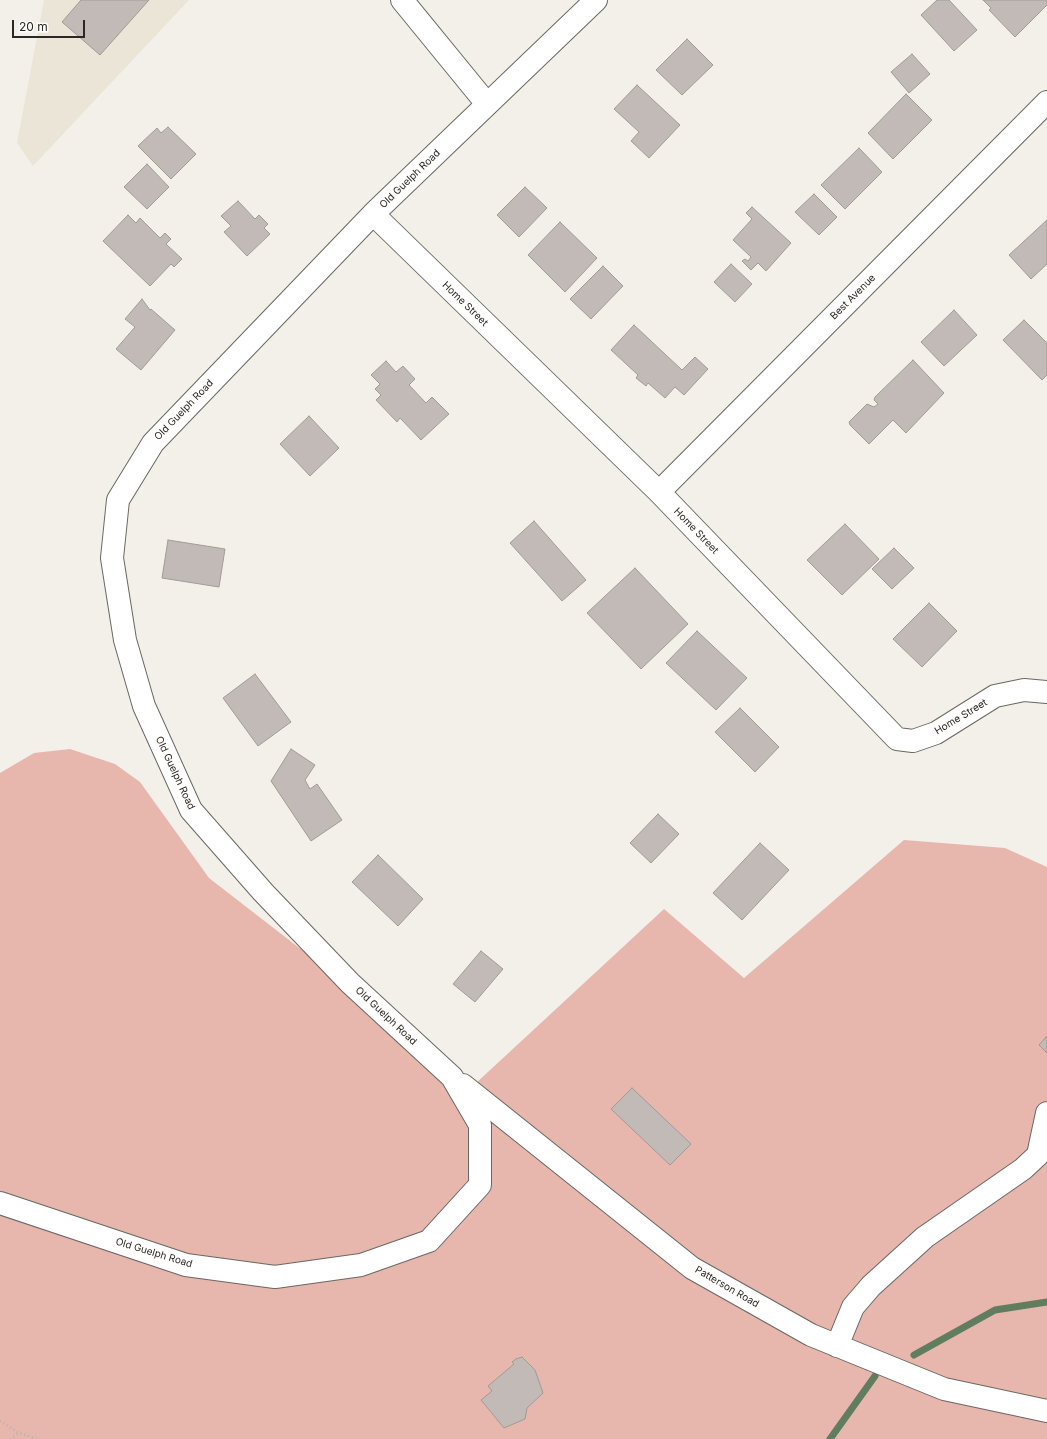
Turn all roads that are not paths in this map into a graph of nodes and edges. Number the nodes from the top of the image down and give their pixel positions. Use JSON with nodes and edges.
{"nodes":[{"id":1,"x":402,"y":0,"type":"edge"},
{"id":2,"x":596,"y":0,"type":"edge"},
{"id":3,"x":1047,"y":102,"type":"edge"},
{"id":4,"x":487,"y":104,"type":"junction"},
{"id":5,"x":373,"y":214,"type":"junction"},
{"id":6,"x":659,"y":492,"type":"junction"},
{"id":7,"x":1047,"y":692,"type":"edge"},
{"id":8,"x":452,"y":1077,"type":"junction"},
{"id":9,"x":1047,"y":1113,"type":"edge"},
{"id":10,"x":0,"y":1203,"type":"edge"},
{"id":11,"x":837,"y":1346,"type":"junction"},
{"id":12,"x":1047,"y":1411,"type":"edge"}],
"edges":[{"from":1,"to":4,"type":"street"},
{"from":2,"to":4,"type":"street","name":"Old Guelph Road"},
{"from":3,"to":6,"type":"street","name":"Best Avenue"},
{"from":4,"to":5,"type":"street","name":"Old Guelph Road"},
{"from":5,"to":6,"type":"street","name":"Home Street"},
{"from":5,"to":8,"type":"street","name":"Old Guelph Road"},
{"from":6,"to":7,"type":"street","name":"Home Street"},
{"from":8,"to":10,"type":"street","name":"Old Guelph Road"},
{"from":8,"to":11,"type":"street","name":"Patterson Road"},
{"from":9,"to":11,"type":"street"},
{"from":11,"to":12,"type":"street","name":"Patterson Road"}]}
